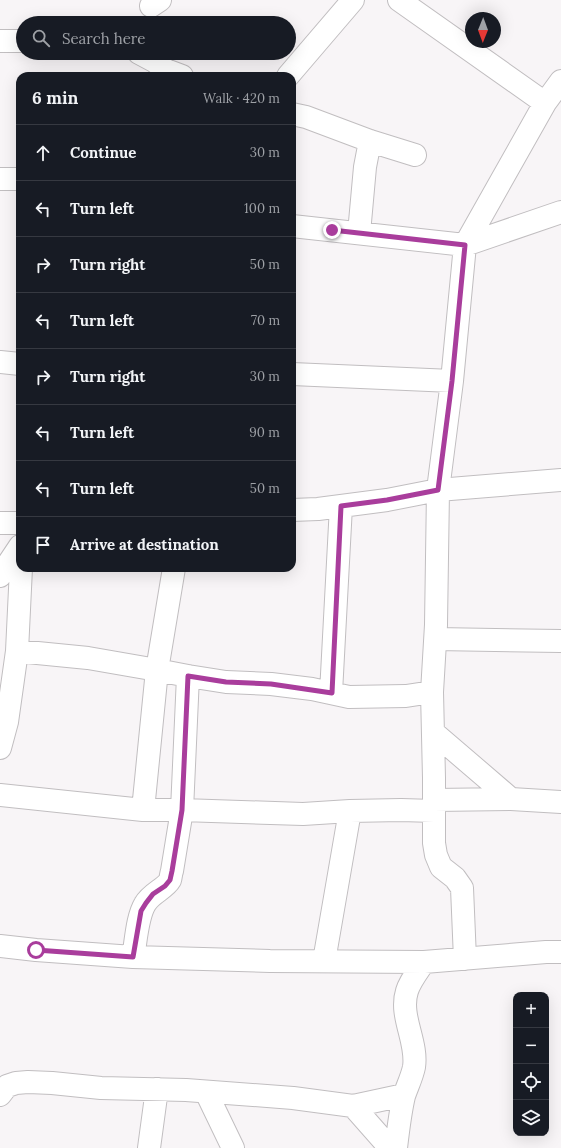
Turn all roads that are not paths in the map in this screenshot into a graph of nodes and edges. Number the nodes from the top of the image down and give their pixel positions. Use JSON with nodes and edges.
{"nodes":[{"id":1,"x":353,"y":0,"type":"edge"},
{"id":2,"x":399,"y":0,"type":"edge"},
{"id":3,"x":16,"y":41,"type":"edge"},
{"id":4,"x":0,"y":42,"type":"edge"},
{"id":5,"x":152,"y":60,"type":"edge"},
{"id":6,"x":168,"y":72,"type":"edge"},
{"id":7,"x":291,"y":72,"type":"edge"},
{"id":8,"x":561,"y":81,"type":"edge"},
{"id":9,"x":545,"y":103,"type":"junction"},
{"id":10,"x":296,"y":115,"type":"edge"},
{"id":11,"x":370,"y":141,"type":"junction"},
{"id":12,"x":415,"y":155,"type":"dead end"},
{"id":13,"x":0,"y":179,"type":"edge"},
{"id":14,"x":16,"y":179,"type":"edge"},
{"id":15,"x":561,"y":212,"type":"edge"},
{"id":16,"x":296,"y":226,"type":"edge"},
{"id":17,"x":359,"y":233,"type":"junction"},
{"id":18,"x":465,"y":245,"type":"junction"},
{"id":19,"x":0,"y":362,"type":"edge"},
{"id":20,"x":16,"y":364,"type":"edge"},
{"id":21,"x":296,"y":374,"type":"edge"},
{"id":22,"x":452,"y":381,"type":"junction"},
{"id":23,"x":561,"y":480,"type":"edge"},
{"id":24,"x":438,"y":490,"type":"junction"},
{"id":25,"x":341,"y":506,"type":"junction"},
{"id":26,"x":296,"y":510,"type":"edge"},
{"id":27,"x":0,"y":523,"type":"edge"},
{"id":28,"x":16,"y":523,"type":"edge"},
{"id":29,"x":16,"y":552,"type":"edge"},
{"id":30,"x":20,"y":572,"type":"edge"},
{"id":31,"x":173,"y":572,"type":"edge"},
{"id":32,"x":0,"y":576,"type":"edge"},
{"id":33,"x":436,"y":639,"type":"junction"},
{"id":34,"x":561,"y":641,"type":"edge"},
{"id":35,"x":11,"y":656,"type":"edge"},
{"id":36,"x":157,"y":670,"type":"junction"},
{"id":37,"x":188,"y":676,"type":"junction"},
{"id":38,"x":432,"y":692,"type":"junction"},
{"id":39,"x":332,"y":693,"type":"junction"},
{"id":40,"x":433,"y":732,"type":"junction"},
{"id":41,"x":0,"y":748,"type":"edge"},
{"id":42,"x":0,"y":795,"type":"edge"},
{"id":43,"x":511,"y":799,"type":"junction"},
{"id":44,"x":561,"y":802,"type":"edge"},
{"id":45,"x":434,"y":805,"type":"junction"},
{"id":46,"x":143,"y":810,"type":"junction"},
{"id":47,"x":182,"y":810,"type":"junction"},
{"id":48,"x":350,"y":811,"type":"junction"},
{"id":49,"x":0,"y":946,"type":"edge"},
{"id":50,"x":561,"y":952,"type":"edge"},
{"id":51,"x":133,"y":957,"type":"junction"},
{"id":52,"x":465,"y":959,"type":"junction"},
{"id":53,"x":324,"y":961,"type":"junction"},
{"id":54,"x":424,"y":962,"type":"junction"},
{"id":55,"x":157,"y":1089,"type":"junction"},
{"id":56,"x":206,"y":1092,"type":"junction"},
{"id":57,"x":0,"y":1095,"type":"edge"},
{"id":58,"x":404,"y":1095,"type":"junction"},
{"id":59,"x":353,"y":1106,"type":"junction"},
{"id":60,"x":150,"y":1148,"type":"edge"},
{"id":61,"x":233,"y":1148,"type":"edge"},
{"id":62,"x":390,"y":1148,"type":"edge"},
{"id":63,"x":396,"y":1148,"type":"edge"}],
"edges":[{"from":1,"to":7,"type":"street"},
{"from":2,"to":9,"type":"street"},
{"from":3,"to":4,"type":"street"},
{"from":5,"to":6,"type":"street"},
{"from":8,"to":9,"type":"street"},
{"from":9,"to":18,"type":"street"},
{"from":10,"to":11,"type":"street"},
{"from":11,"to":12,"type":"street"},
{"from":11,"to":17,"type":"street"},
{"from":13,"to":14,"type":"street"},
{"from":15,"to":18,"type":"street"},
{"from":16,"to":17,"type":"street"},
{"from":17,"to":18,"type":"street"},
{"from":18,"to":22,"type":"street"},
{"from":19,"to":20,"type":"street"},
{"from":21,"to":22,"type":"street"},
{"from":22,"to":24,"type":"street"},
{"from":23,"to":24,"type":"street"},
{"from":24,"to":25,"type":"street"},
{"from":24,"to":33,"type":"street"},
{"from":25,"to":26,"type":"street"},
{"from":25,"to":39,"type":"street"},
{"from":27,"to":28,"type":"street"},
{"from":29,"to":32,"type":"street"},
{"from":30,"to":35,"type":"street"},
{"from":31,"to":36,"type":"street"},
{"from":33,"to":34,"type":"street"},
{"from":33,"to":38,"type":"street"},
{"from":35,"to":36,"type":"street"},
{"from":35,"to":41,"type":"street"},
{"from":36,"to":37,"type":"street"},
{"from":36,"to":46,"type":"street"},
{"from":37,"to":39,"type":"street"},
{"from":37,"to":47,"type":"street"},
{"from":38,"to":39,"type":"street"},
{"from":38,"to":40,"type":"street"},
{"from":40,"to":43,"type":"street"},
{"from":40,"to":45,"type":"street"},
{"from":42,"to":46,"type":"street"},
{"from":43,"to":44,"type":"street"},
{"from":43,"to":45,"type":"street"},
{"from":45,"to":48,"type":"street"},
{"from":45,"to":52,"type":"street"},
{"from":46,"to":47,"type":"street"},
{"from":47,"to":48,"type":"street"},
{"from":47,"to":51,"type":"street"},
{"from":48,"to":53,"type":"street"},
{"from":49,"to":51,"type":"street"},
{"from":50,"to":52,"type":"street"},
{"from":51,"to":53,"type":"street"},
{"from":52,"to":54,"type":"street"},
{"from":53,"to":54,"type":"street"},
{"from":54,"to":58,"type":"street"},
{"from":55,"to":56,"type":"street"},
{"from":55,"to":57,"type":"street"},
{"from":55,"to":60,"type":"street"},
{"from":56,"to":59,"type":"street"},
{"from":56,"to":61,"type":"street"},
{"from":58,"to":59,"type":"street"},
{"from":58,"to":63,"type":"street"},
{"from":59,"to":62,"type":"street"}]}
